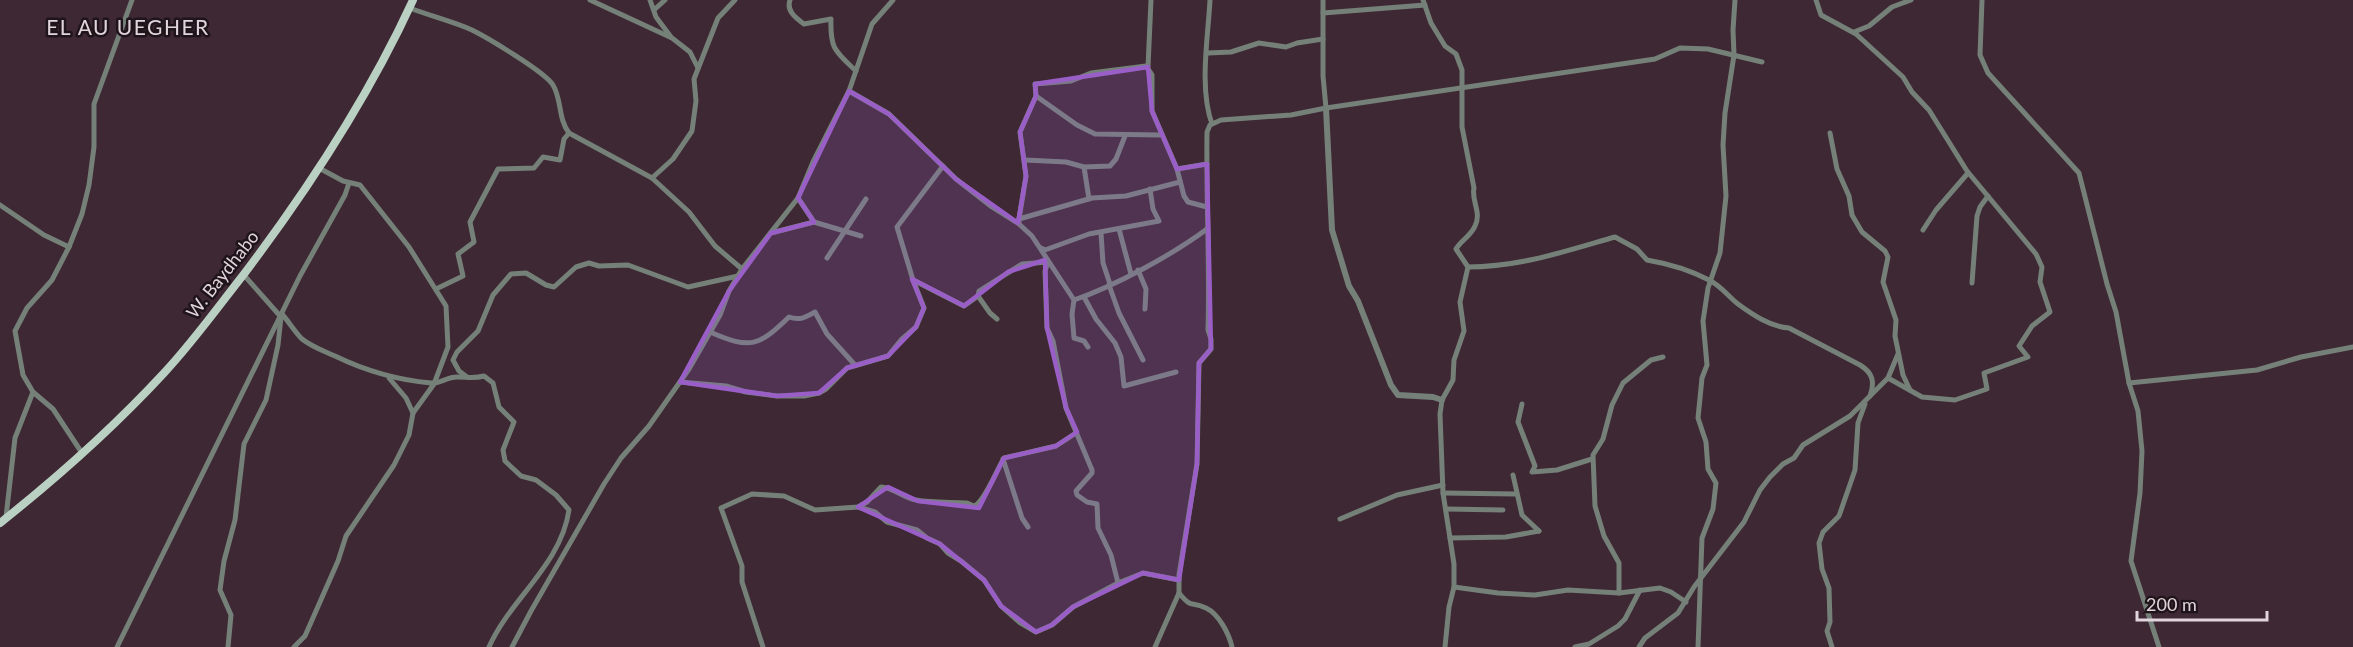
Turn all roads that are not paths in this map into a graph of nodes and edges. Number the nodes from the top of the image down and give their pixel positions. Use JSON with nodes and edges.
{"nodes":[{"id":1,"x":132,"y":0,"type":"edge"},
{"id":2,"x":590,"y":0,"type":"edge"},
{"id":3,"x":650,"y":0,"type":"edge"},
{"id":4,"x":665,"y":0,"type":"edge"},
{"id":5,"x":735,"y":0,"type":"edge"},
{"id":6,"x":790,"y":0,"type":"edge"},
{"id":7,"x":893,"y":0,"type":"edge"},
{"id":8,"x":1151,"y":0,"type":"edge"},
{"id":9,"x":1210,"y":0,"type":"edge"},
{"id":10,"x":1323,"y":0,"type":"edge"},
{"id":11,"x":1735,"y":0,"type":"edge"},
{"id":12,"x":1816,"y":0,"type":"edge"},
{"id":13,"x":1911,"y":0,"type":"edge"},
{"id":14,"x":1982,"y":0,"type":"edge"},
{"id":15,"x":1424,"y":3,"type":"edge"},
{"id":16,"x":412,"y":4,"type":"edge"},
{"id":17,"x":654,"y":10,"type":"junction"},
{"id":18,"x":1323,"y":13,"type":"junction"},
{"id":19,"x":1854,"y":32,"type":"junction"},
{"id":20,"x":672,"y":38,"type":"junction"},
{"id":21,"x":1323,"y":39,"type":"junction"},
{"id":22,"x":1208,"y":53,"type":"junction"},
{"id":23,"x":1734,"y":55,"type":"junction"},
{"id":24,"x":1762,"y":62,"type":"dead end"},
{"id":25,"x":1148,"y":67,"type":"junction"},
{"id":26,"x":698,"y":68,"type":"junction"},
{"id":27,"x":856,"y":71,"type":"junction"},
{"id":28,"x":1463,"y":88,"type":"junction"},
{"id":29,"x":849,"y":91,"type":"junction"},
{"id":30,"x":1036,"y":96,"type":"junction"},
{"id":31,"x":1326,"y":108,"type":"junction"},
{"id":32,"x":1212,"y":124,"type":"junction"},
{"id":33,"x":570,"y":133,"type":"junction"},
{"id":34,"x":1830,"y":133,"type":"dead end"},
{"id":35,"x":1161,"y":135,"type":"junction"},
{"id":36,"x":1125,"y":136,"type":"junction"},
{"id":37,"x":1025,"y":160,"type":"junction"},
{"id":38,"x":1207,"y":164,"type":"junction"},
{"id":39,"x":943,"y":166,"type":"junction"},
{"id":40,"x":1084,"y":167,"type":"junction"},
{"id":41,"x":319,"y":168,"type":"junction"},
{"id":42,"x":1177,"y":169,"type":"junction"},
{"id":43,"x":1968,"y":173,"type":"junction"},
{"id":44,"x":652,"y":178,"type":"junction"},
{"id":45,"x":349,"y":183,"type":"junction"},
{"id":46,"x":1180,"y":183,"type":"junction"},
{"id":47,"x":1150,"y":189,"type":"junction"},
{"id":48,"x":1988,"y":196,"type":"junction"},
{"id":49,"x":798,"y":198,"type":"junction"},
{"id":50,"x":866,"y":199,"type":"dead end"},
{"id":51,"x":1089,"y":199,"type":"junction"},
{"id":52,"x":0,"y":205,"type":"edge"},
{"id":53,"x":1207,"y":207,"type":"junction"},
{"id":54,"x":814,"y":222,"type":"junction"},
{"id":55,"x":1019,"y":222,"type":"junction"},
{"id":56,"x":1119,"y":229,"type":"junction"},
{"id":57,"x":1207,"y":229,"type":"junction"},
{"id":58,"x":1923,"y":230,"type":"dead end"},
{"id":59,"x":844,"y":231,"type":"junction"},
{"id":60,"x":771,"y":233,"type":"junction"},
{"id":61,"x":1101,"y":233,"type":"junction"},
{"id":62,"x":861,"y":236,"type":"dead end"},
{"id":63,"x":1038,"y":246,"type":"junction"},
{"id":64,"x":69,"y":247,"type":"junction"},
{"id":65,"x":826,"y":258,"type":"dead end"},
{"id":66,"x":1048,"y":262,"type":"junction"},
{"id":67,"x":1468,"y":267,"type":"junction"},
{"id":68,"x":742,"y":269,"type":"junction"},
{"id":69,"x":1138,"y":270,"type":"junction"},
{"id":70,"x":243,"y":274,"type":"junction"},
{"id":71,"x":1131,"y":274,"type":"junction"},
{"id":72,"x":738,"y":276,"type":"junction"},
{"id":73,"x":913,"y":280,"type":"junction"},
{"id":74,"x":1710,"y":280,"type":"junction"},
{"id":75,"x":1972,"y":283,"type":"dead end"},
{"id":76,"x":1110,"y":284,"type":"junction"},
{"id":77,"x":436,"y":289,"type":"junction"},
{"id":78,"x":978,"y":296,"type":"junction"},
{"id":79,"x":1084,"y":297,"type":"junction"},
{"id":80,"x":1074,"y":300,"type":"junction"},
{"id":81,"x":1145,"y":309,"type":"dead end"},
{"id":82,"x":282,"y":315,"type":"junction"},
{"id":83,"x":997,"y":319,"type":"dead end"},
{"id":84,"x":710,"y":332,"type":"junction"},
{"id":85,"x":448,"y":347,"type":"junction"},
{"id":86,"x":1088,"y":347,"type":"dead end"},
{"id":87,"x":2353,"y":347,"type":"edge"},
{"id":88,"x":1898,"y":352,"type":"junction"},
{"id":89,"x":1663,"y":357,"type":"dead end"},
{"id":90,"x":453,"y":360,"type":"junction"},
{"id":91,"x":1143,"y":360,"type":"dead end"},
{"id":92,"x":855,"y":365,"type":"junction"},
{"id":93,"x":1176,"y":372,"type":"dead end"},
{"id":94,"x":389,"y":377,"type":"junction"},
{"id":95,"x":1888,"y":378,"type":"junction"},
{"id":96,"x":469,"y":379,"type":"junction"},
{"id":97,"x":681,"y":382,"type":"junction"},
{"id":98,"x":2129,"y":383,"type":"junction"},
{"id":99,"x":434,"y":384,"type":"junction"},
{"id":100,"x":1911,"y":391,"type":"junction"},
{"id":101,"x":33,"y":392,"type":"junction"},
{"id":102,"x":1870,"y":397,"type":"junction"},
{"id":103,"x":1442,"y":400,"type":"junction"},
{"id":104,"x":1522,"y":404,"type":"dead end"},
{"id":105,"x":413,"y":413,"type":"junction"},
{"id":106,"x":1076,"y":433,"type":"junction"},
{"id":107,"x":82,"y":453,"type":"junction"},
{"id":108,"x":1003,"y":459,"type":"junction"},
{"id":109,"x":1592,"y":459,"type":"junction"},
{"id":110,"x":1513,"y":475,"type":"dead end"},
{"id":111,"x":1443,"y":485,"type":"junction"},
{"id":112,"x":1443,"y":493,"type":"junction"},
{"id":113,"x":1516,"y":494,"type":"junction"},
{"id":114,"x":858,"y":507,"type":"junction"},
{"id":115,"x":1446,"y":509,"type":"junction"},
{"id":116,"x":1503,"y":510,"type":"dead end"},
{"id":117,"x":1340,"y":519,"type":"dead end"},
{"id":118,"x":3,"y":521,"type":"edge"},
{"id":119,"x":1028,"y":527,"type":"dead end"},
{"id":120,"x":1450,"y":538,"type":"junction"},
{"id":121,"x":1702,"y":577,"type":"junction"},
{"id":122,"x":1179,"y":580,"type":"junction"},
{"id":123,"x":1119,"y":583,"type":"junction"},
{"id":124,"x":1454,"y":587,"type":"junction"},
{"id":125,"x":1640,"y":590,"type":"junction"},
{"id":126,"x":1179,"y":593,"type":"junction"},
{"id":127,"x":1619,"y":593,"type":"junction"},
{"id":128,"x":1686,"y":602,"type":"junction"},
{"id":129,"x":117,"y":647,"type":"edge"},
{"id":130,"x":228,"y":647,"type":"edge"},
{"id":131,"x":294,"y":647,"type":"edge"},
{"id":132,"x":489,"y":647,"type":"edge"},
{"id":133,"x":512,"y":647,"type":"edge"},
{"id":134,"x":763,"y":647,"type":"edge"},
{"id":135,"x":1155,"y":647,"type":"edge"},
{"id":136,"x":1232,"y":647,"type":"edge"},
{"id":137,"x":1445,"y":647,"type":"edge"},
{"id":138,"x":1575,"y":647,"type":"edge"},
{"id":139,"x":1639,"y":647,"type":"edge"},
{"id":140,"x":1698,"y":647,"type":"edge"},
{"id":141,"x":1832,"y":647,"type":"edge"},
{"id":142,"x":2159,"y":647,"type":"edge"}],
"edges":[{"from":1,"to":64,"type":"street"},
{"from":2,"to":20,"type":"street"},
{"from":3,"to":17,"type":"street"},
{"from":4,"to":17,"type":"street"},
{"from":5,"to":26,"type":"street"},
{"from":6,"to":27,"type":"street"},
{"from":7,"to":27,"type":"street"},
{"from":8,"to":25,"type":"street"},
{"from":9,"to":22,"type":"street"},
{"from":10,"to":18,"type":"street"},
{"from":11,"to":23,"type":"street"},
{"from":12,"to":19,"type":"street"},
{"from":13,"to":19,"type":"street"},
{"from":14,"to":98,"type":"street"},
{"from":15,"to":18,"type":"street"},
{"from":15,"to":28,"type":"street"},
{"from":16,"to":33,"type":"street"},
{"from":16,"to":41,"type":"main road","name":"W. Baydhabo"},
{"from":17,"to":20,"type":"street"},
{"from":18,"to":21,"type":"street"},
{"from":19,"to":43,"type":"street"},
{"from":20,"to":26,"type":"street"},
{"from":21,"to":22,"type":"street"},
{"from":21,"to":31,"type":"street"},
{"from":22,"to":32,"type":"street"},
{"from":23,"to":24,"type":"street"},
{"from":23,"to":28,"type":"street"},
{"from":23,"to":74,"type":"street"},
{"from":25,"to":30,"type":"street"},
{"from":25,"to":35,"type":"street"},
{"from":26,"to":44,"type":"street"},
{"from":27,"to":29,"type":"street"},
{"from":28,"to":31,"type":"street"},
{"from":28,"to":67,"type":"street"},
{"from":29,"to":39,"type":"street"},
{"from":29,"to":49,"type":"street"},
{"from":30,"to":36,"type":"street"},
{"from":30,"to":37,"type":"street"},
{"from":31,"to":32,"type":"street"},
{"from":31,"to":103,"type":"street"},
{"from":32,"to":38,"type":"street"},
{"from":33,"to":44,"type":"street"},
{"from":33,"to":77,"type":"street"},
{"from":34,"to":88,"type":"street"},
{"from":35,"to":36,"type":"street"},
{"from":35,"to":42,"type":"street"},
{"from":36,"to":40,"type":"street"},
{"from":37,"to":40,"type":"street"},
{"from":37,"to":55,"type":"street"},
{"from":38,"to":42,"type":"street"},
{"from":38,"to":53,"type":"street"},
{"from":39,"to":55,"type":"street"},
{"from":39,"to":73,"type":"street"},
{"from":40,"to":51,"type":"street"},
{"from":41,"to":45,"type":"street"},
{"from":41,"to":70,"type":"main road","name":"W. Baydhabo"},
{"from":42,"to":46,"type":"street"},
{"from":43,"to":48,"type":"street"},
{"from":43,"to":58,"type":"street"},
{"from":44,"to":68,"type":"street"},
{"from":45,"to":77,"type":"street"},
{"from":45,"to":82,"type":"street"},
{"from":46,"to":47,"type":"street"},
{"from":46,"to":53,"type":"street"},
{"from":47,"to":51,"type":"street"},
{"from":47,"to":56,"type":"street"},
{"from":48,"to":75,"type":"street"},
{"from":48,"to":100,"type":"street"},
{"from":49,"to":54,"type":"street"},
{"from":49,"to":60,"type":"street"},
{"from":50,"to":59,"type":"street"},
{"from":51,"to":55,"type":"street"},
{"from":52,"to":64,"type":"street"},
{"from":53,"to":57,"type":"street"},
{"from":54,"to":59,"type":"street"},
{"from":54,"to":60,"type":"street"},
{"from":55,"to":63,"type":"street"},
{"from":56,"to":61,"type":"street"},
{"from":56,"to":71,"type":"street"},
{"from":57,"to":69,"type":"street"},
{"from":57,"to":122,"type":"street"},
{"from":59,"to":62,"type":"street"},
{"from":59,"to":65,"type":"street"},
{"from":60,"to":68,"type":"street"},
{"from":61,"to":63,"type":"street"},
{"from":61,"to":76,"type":"street"},
{"from":63,"to":66,"type":"street"},
{"from":64,"to":101,"type":"street"},
{"from":66,"to":78,"type":"street"},
{"from":66,"to":80,"type":"street"},
{"from":66,"to":106,"type":"street"},
{"from":67,"to":74,"type":"street"},
{"from":67,"to":103,"type":"street"},
{"from":68,"to":72,"type":"street"},
{"from":69,"to":71,"type":"street"},
{"from":69,"to":81,"type":"street"},
{"from":70,"to":82,"type":"street"},
{"from":70,"to":107,"type":"main road","name":"W. Baydhabo"},
{"from":71,"to":76,"type":"street"},
{"from":72,"to":84,"type":"street"},
{"from":72,"to":90,"type":"street"},
{"from":73,"to":78,"type":"street"},
{"from":73,"to":92,"type":"street"},
{"from":74,"to":102,"type":"street"},
{"from":74,"to":121,"type":"street"},
{"from":76,"to":79,"type":"street"},
{"from":76,"to":91,"type":"street"},
{"from":77,"to":85,"type":"street"},
{"from":78,"to":83,"type":"street"},
{"from":79,"to":80,"type":"street"},
{"from":79,"to":93,"type":"street"},
{"from":80,"to":86,"type":"street"},
{"from":82,"to":94,"type":"street"},
{"from":82,"to":129,"type":"street"},
{"from":82,"to":130,"type":"street"},
{"from":84,"to":92,"type":"street"},
{"from":84,"to":97,"type":"street"},
{"from":85,"to":90,"type":"street"},
{"from":85,"to":99,"type":"street"},
{"from":87,"to":98,"type":"street"},
{"from":88,"to":95,"type":"street"},
{"from":88,"to":100,"type":"street"},
{"from":89,"to":109,"type":"street"},
{"from":90,"to":96,"type":"street"},
{"from":92,"to":97,"type":"street"},
{"from":94,"to":99,"type":"street"},
{"from":94,"to":105,"type":"street"},
{"from":95,"to":100,"type":"street"},
{"from":95,"to":102,"type":"street"},
{"from":96,"to":99,"type":"street"},
{"from":96,"to":132,"type":"street"},
{"from":97,"to":133,"type":"street"},
{"from":98,"to":142,"type":"street"},
{"from":99,"to":105,"type":"street"},
{"from":101,"to":107,"type":"street"},
{"from":101,"to":118,"type":"street"},
{"from":102,"to":121,"type":"street"},
{"from":102,"to":141,"type":"street"},
{"from":103,"to":111,"type":"street"},
{"from":104,"to":109,"type":"street"},
{"from":105,"to":131,"type":"street"},
{"from":106,"to":108,"type":"street"},
{"from":106,"to":123,"type":"street"},
{"from":107,"to":118,"type":"main road","name":"W. Baydhabo"},
{"from":108,"to":114,"type":"street"},
{"from":108,"to":119,"type":"street"},
{"from":109,"to":127,"type":"street"},
{"from":110,"to":113,"type":"street"},
{"from":111,"to":112,"type":"street"},
{"from":111,"to":117,"type":"street"},
{"from":112,"to":113,"type":"street"},
{"from":112,"to":115,"type":"street"},
{"from":113,"to":120,"type":"street"},
{"from":114,"to":123,"type":"street"},
{"from":114,"to":134,"type":"street"},
{"from":115,"to":116,"type":"street"},
{"from":115,"to":120,"type":"street"},
{"from":120,"to":124,"type":"street"},
{"from":121,"to":128,"type":"street"},
{"from":121,"to":140,"type":"street"},
{"from":122,"to":123,"type":"street"},
{"from":122,"to":126,"type":"street"},
{"from":124,"to":127,"type":"street"},
{"from":124,"to":137,"type":"street"},
{"from":125,"to":127,"type":"street"},
{"from":125,"to":128,"type":"street"},
{"from":125,"to":138,"type":"street"},
{"from":126,"to":135,"type":"street"},
{"from":126,"to":136,"type":"street"},
{"from":128,"to":139,"type":"street"}]}
